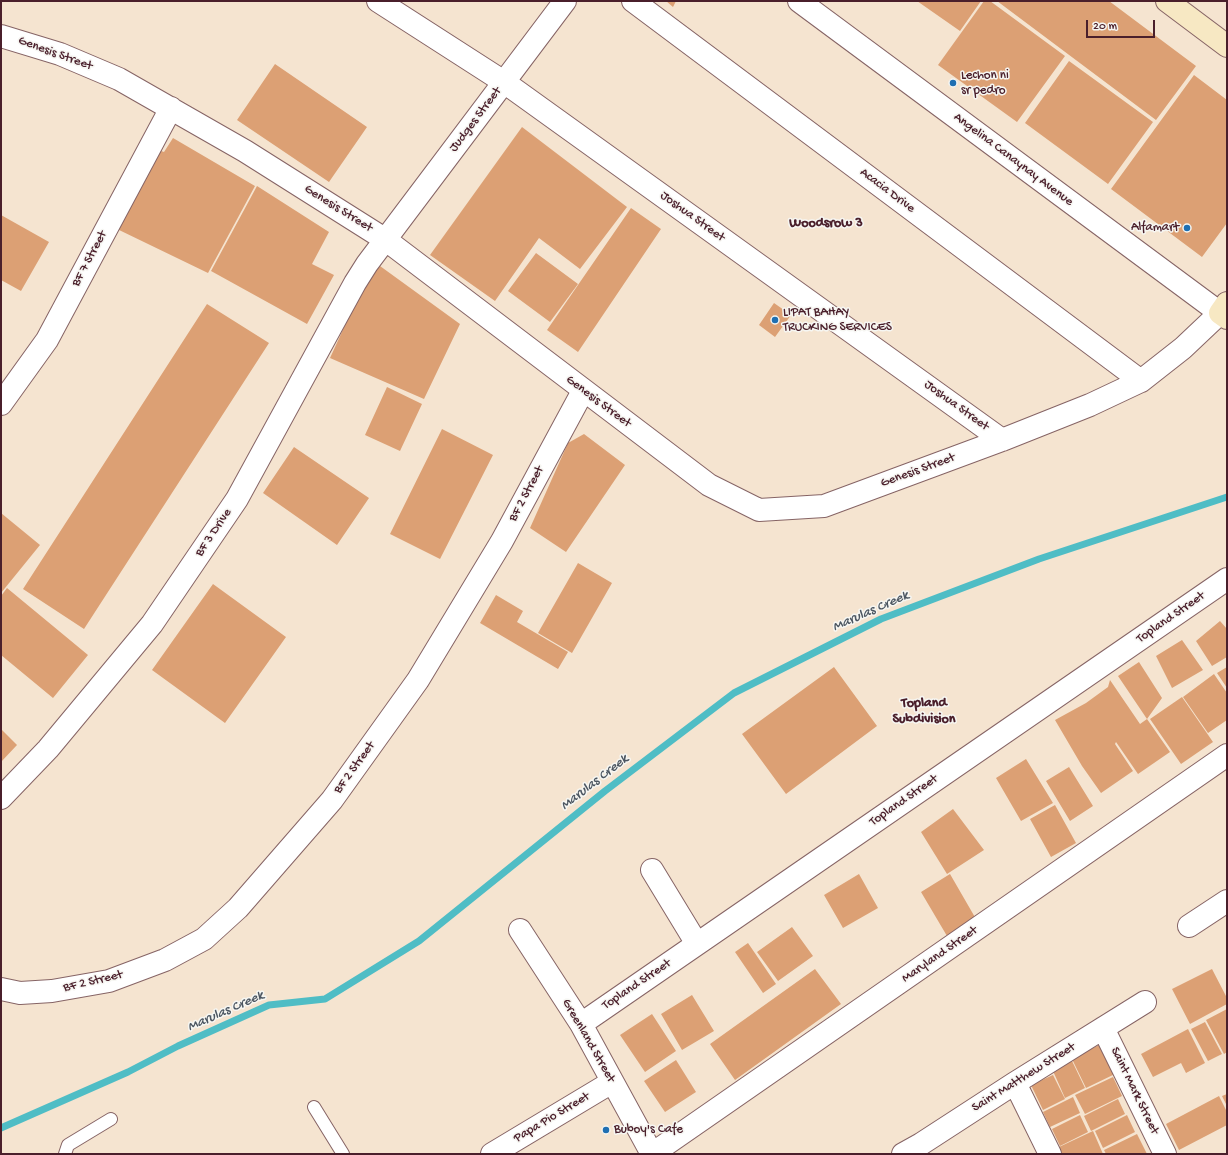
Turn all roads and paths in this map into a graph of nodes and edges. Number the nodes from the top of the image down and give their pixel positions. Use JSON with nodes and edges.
{"nodes":[{"id":1,"x":378,"y":1,"type":"edge"},
{"id":2,"x":565,"y":1,"type":"edge"},
{"id":3,"x":633,"y":1,"type":"edge"},
{"id":4,"x":799,"y":1,"type":"edge"},
{"id":5,"x":1167,"y":1,"type":"edge"},
{"id":6,"x":1,"y":36,"type":"edge"},
{"id":7,"x":1227,"y":46,"type":"edge"},
{"id":8,"x":504,"y":82,"type":"junction"},
{"id":9,"x":171,"y":108,"type":"junction"},
{"id":10,"x":386,"y":240,"type":"junction"},
{"id":11,"x":1225,"y":312,"type":"edge"},
{"id":12,"x":1141,"y":381,"type":"junction"},
{"id":13,"x":583,"y":391,"type":"junction"},
{"id":14,"x":1,"y":404,"type":"edge"},
{"id":15,"x":1002,"y":440,"type":"junction"},
{"id":16,"x":1227,"y":579,"type":"edge"},
{"id":17,"x":1227,"y":755,"type":"edge"},
{"id":18,"x":1,"y":798,"type":"edge"},
{"id":19,"x":652,"y":870,"type":"dead end"},
{"id":20,"x":1227,"y":901,"type":"edge"},
{"id":21,"x":1189,"y":926,"type":"dead end"},
{"id":22,"x":520,"y":930,"type":"dead end"},
{"id":23,"x":697,"y":944,"type":"junction"},
{"id":24,"x":1,"y":989,"type":"edge"},
{"id":25,"x":1145,"y":1002,"type":"dead end"},
{"id":26,"x":581,"y":1024,"type":"junction"},
{"id":27,"x":1104,"y":1028,"type":"junction"},
{"id":28,"x":612,"y":1082,"type":"junction"},
{"id":29,"x":1015,"y":1083,"type":"junction"},
{"id":30,"x":314,"y":1107,"type":"dead end"},
{"id":31,"x":111,"y":1119,"type":"dead end"},
{"id":32,"x":917,"y":1151,"type":"edge"},
{"id":33,"x":64,"y":1154,"type":"edge"},
{"id":34,"x":343,"y":1154,"type":"edge"},
{"id":35,"x":492,"y":1154,"type":"edge"},
{"id":36,"x":652,"y":1154,"type":"edge"},
{"id":37,"x":1050,"y":1154,"type":"edge"},
{"id":38,"x":1165,"y":1154,"type":"edge"}],
"edges":[{"from":1,"to":8,"type":"street","name":"Joshua Street"},
{"from":2,"to":8,"type":"street","name":"Judges Street"},
{"from":3,"to":12,"type":"street","name":"Acacia Drive"},
{"from":4,"to":11,"type":"street","name":"Angelina Canaynay Avenue"},
{"from":5,"to":7,"type":"main road"},
{"from":6,"to":9,"type":"street","name":"Genesis Street"},
{"from":8,"to":10,"type":"street","name":"Judges Street"},
{"from":8,"to":15,"type":"street","name":"Joshua Street"},
{"from":9,"to":10,"type":"street","name":"Genesis Street"},
{"from":9,"to":14,"type":"street","name":"BF 7 Street"},
{"from":10,"to":13,"type":"street","name":"Genesis Street"},
{"from":10,"to":18,"type":"street","name":"BF 3 Drive"},
{"from":11,"to":12,"type":"street","name":"Genesis Street"},
{"from":12,"to":15,"type":"street","name":"Genesis Street"},
{"from":13,"to":15,"type":"street","name":"Genesis Street"},
{"from":13,"to":24,"type":"street","name":"BF 2 Street"},
{"from":16,"to":23,"type":"street","name":"Topland Street"},
{"from":17,"to":36,"type":"street","name":"Maryland Street"},
{"from":19,"to":23,"type":"street"},
{"from":20,"to":21,"type":"street"},
{"from":22,"to":26,"type":"street","name":"Greenland Street"},
{"from":23,"to":26,"type":"street","name":"Topland Street"},
{"from":25,"to":27,"type":"street","name":"Saint Matthew Street"},
{"from":26,"to":28,"type":"street","name":"Greenland Street"},
{"from":27,"to":29,"type":"street","name":"Saint Matthew Street"},
{"from":27,"to":38,"type":"street","name":"Saint Mark Street"},
{"from":28,"to":35,"type":"street","name":"Papa Pio Street"},
{"from":28,"to":36,"type":"street","name":"Greenland Street"},
{"from":29,"to":32,"type":"street","name":"Saint Matthew Street"},
{"from":29,"to":37,"type":"street"},
{"from":30,"to":34,"type":"lane"},
{"from":31,"to":33,"type":"lane"}]}
